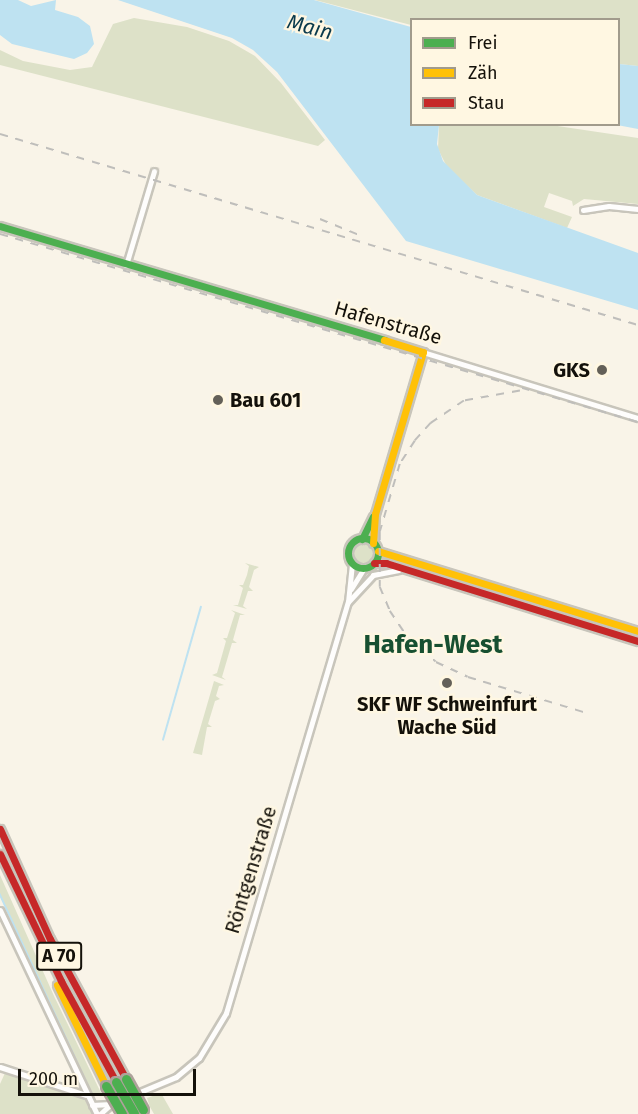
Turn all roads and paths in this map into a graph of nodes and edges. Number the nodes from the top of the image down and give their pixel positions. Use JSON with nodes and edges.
{"nodes":[{"id":1,"x":154,"y":171,"type":"dead end"},
{"id":2,"x":638,"y":209,"type":"edge"},
{"id":3,"x":583,"y":210,"type":"dead end"},
{"id":4,"x":0,"y":226,"type":"edge"},
{"id":5,"x":126,"y":265,"type":"junction"},
{"id":6,"x":423,"y":352,"type":"junction"},
{"id":7,"x":638,"y":418,"type":"edge"},
{"id":8,"x":375,"y":514,"type":"junction"},
{"id":9,"x":362,"y":538,"type":"junction"},
{"id":10,"x":375,"y":547,"type":"junction"},
{"id":11,"x":374,"y":563,"type":"junction"},
{"id":12,"x":352,"y":564,"type":"junction"},
{"id":13,"x":364,"y":568,"type":"junction"},
{"id":14,"x":405,"y":570,"type":"junction"},
{"id":15,"x":451,"y":579,"type":"junction"},
{"id":16,"x":350,"y":590,"type":"junction"},
{"id":17,"x":348,"y":602,"type":"junction"},
{"id":18,"x":532,"y":603,"type":"junction"},
{"id":19,"x":638,"y":630,"type":"edge"},
{"id":20,"x":638,"y":641,"type":"edge"},
{"id":21,"x":0,"y":829,"type":"edge"},
{"id":22,"x":0,"y":854,"type":"edge"},
{"id":23,"x":0,"y":910,"type":"edge"},
{"id":24,"x":47,"y":954,"type":"junction"},
{"id":25,"x":0,"y":1067,"type":"edge"},
{"id":26,"x":121,"y":1080,"type":"junction"},
{"id":27,"x":86,"y":1095,"type":"junction"},
{"id":28,"x":111,"y":1104,"type":"junction"},
{"id":29,"x":92,"y":1105,"type":"junction"},
{"id":30,"x":139,"y":1113,"type":"edge"},
{"id":31,"x":99,"y":1114,"type":"edge"},
{"id":32,"x":122,"y":1114,"type":"edge"}],
"edges":[{"from":1,"to":5,"type":"street"},
{"from":2,"to":3,"type":"street"},
{"from":4,"to":5,"type":"main road","name":"Hafenstraße"},
{"from":5,"to":6,"type":"main road","name":"Hafenstraße"},
{"from":6,"to":7,"type":"street","name":"Hafenstraße"},
{"from":6,"to":8,"type":"main road"},
{"from":8,"to":9,"type":"main road"},
{"from":8,"to":10,"type":"main road"},
{"from":9,"to":10,"type":"main road"},
{"from":9,"to":12,"type":"main road"},
{"from":10,"to":11,"type":"main road"},
{"from":10,"to":15,"type":"main road"},
{"from":11,"to":13,"type":"main road"},
{"from":11,"to":14,"type":"main road"},
{"from":12,"to":13,"type":"main road"},
{"from":12,"to":16,"type":"street","name":"Röntgenstraße"},
{"from":13,"to":16,"type":"street","name":"Röntgenstraße"},
{"from":14,"to":15,"type":"main road"},
{"from":14,"to":17,"type":"street"},
{"from":15,"to":18,"type":"main road"},
{"from":16,"to":17,"type":"street","name":"Röntgenstraße"},
{"from":17,"to":28,"type":"street","name":"Röntgenstraße"},
{"from":18,"to":19,"type":"main road"},
{"from":18,"to":20,"type":"main road"},
{"from":21,"to":26,"type":"main road","number":"A 70"},
{"from":22,"to":24,"type":"main road","number":"A 70"},
{"from":23,"to":27,"type":"street"},
{"from":24,"to":26,"type":"main road","number":"A 70"},
{"from":24,"to":32,"type":"main road","bridge":true},
{"from":25,"to":27,"type":"street"},
{"from":26,"to":30,"type":"main road","number":"A 70","bridge":true},
{"from":27,"to":29,"type":"street"},
{"from":28,"to":29,"type":"street","name":"Röntgenstraße"},
{"from":28,"to":31,"type":"street","name":"Röntgenstraße"},
{"from":29,"to":31,"type":"street"}]}
